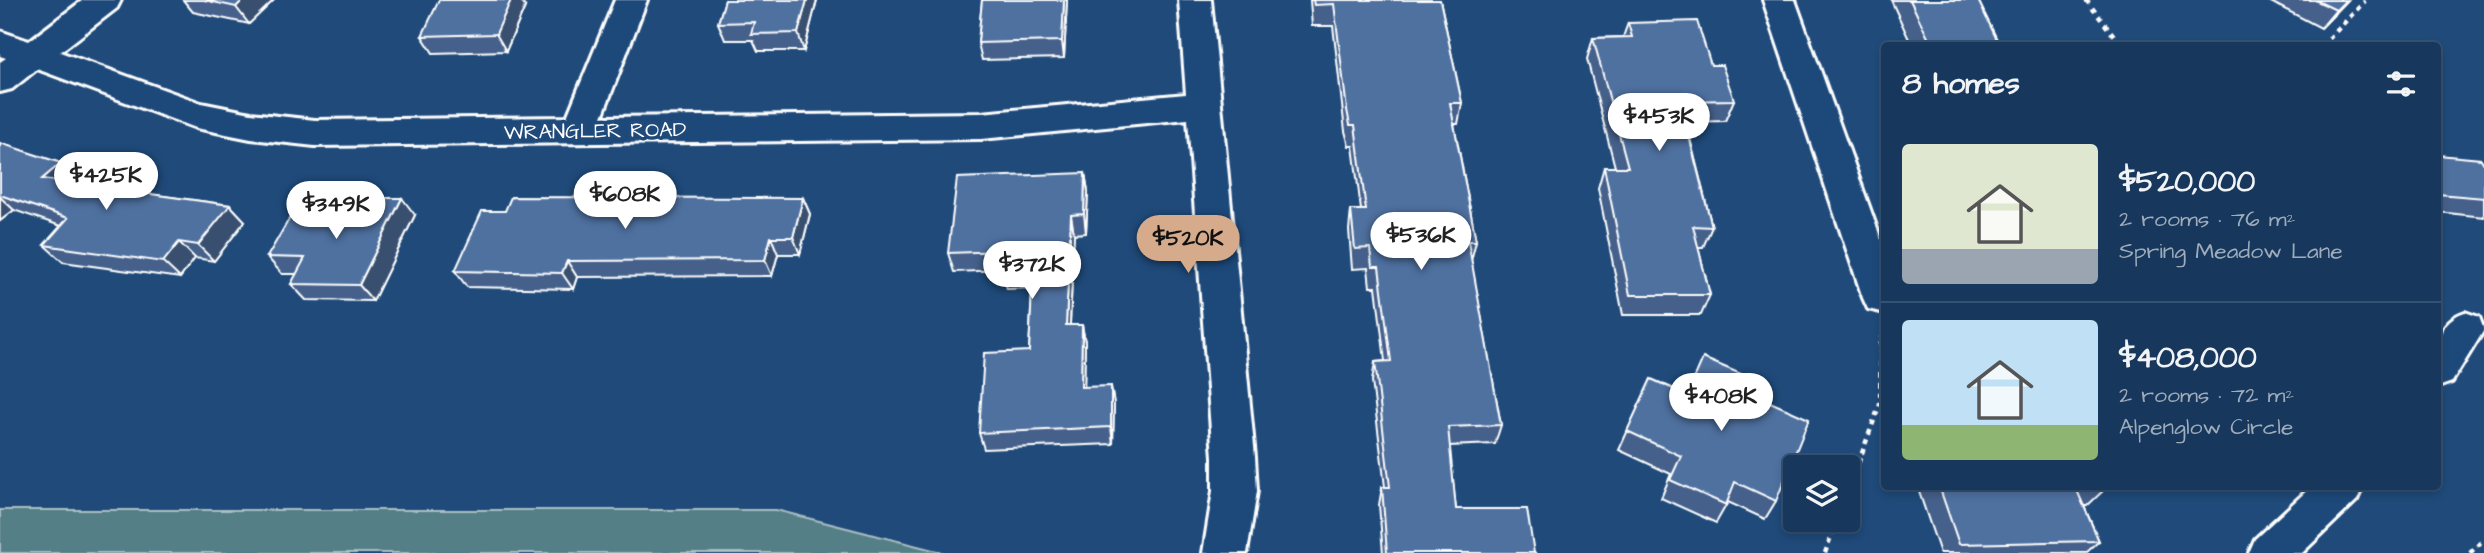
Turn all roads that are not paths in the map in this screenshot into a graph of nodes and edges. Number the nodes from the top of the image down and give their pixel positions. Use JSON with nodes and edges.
{"nodes":[{"id":1,"x":105,"y":0,"type":"edge"},
{"id":2,"x":631,"y":0,"type":"edge"},
{"id":3,"x":1195,"y":0,"type":"edge"},
{"id":4,"x":1779,"y":0,"type":"edge"},
{"id":5,"x":0,"y":43,"type":"edge"},
{"id":6,"x":34,"y":55,"type":"junction"},
{"id":7,"x":0,"y":80,"type":"edge"},
{"id":8,"x":1202,"y":105,"type":"junction"},
{"id":9,"x":579,"y":131,"type":"junction"},
{"id":10,"x":1881,"y":295,"type":"edge"},
{"id":11,"x":2465,"y":328,"type":"dead end"},
{"id":12,"x":2441,"y":365,"type":"edge"},
{"id":13,"x":2338,"y":490,"type":"edge"},
{"id":14,"x":1225,"y":553,"type":"edge"},
{"id":15,"x":2272,"y":553,"type":"edge"}],
"edges":[{"from":1,"to":6,"type":"street"},
{"from":2,"to":9,"type":"street"},
{"from":3,"to":8,"type":"street"},
{"from":4,"to":10,"type":"street"},
{"from":5,"to":6,"type":"street","name":"WRANGLER ROAD"},
{"from":6,"to":7,"type":"street"},
{"from":6,"to":9,"type":"street","name":"WRANGLER ROAD"},
{"from":8,"to":9,"type":"street","name":"WRANGLER ROAD"},
{"from":8,"to":14,"type":"street"},
{"from":11,"to":12,"type":"street"},
{"from":13,"to":15,"type":"street"}]}
